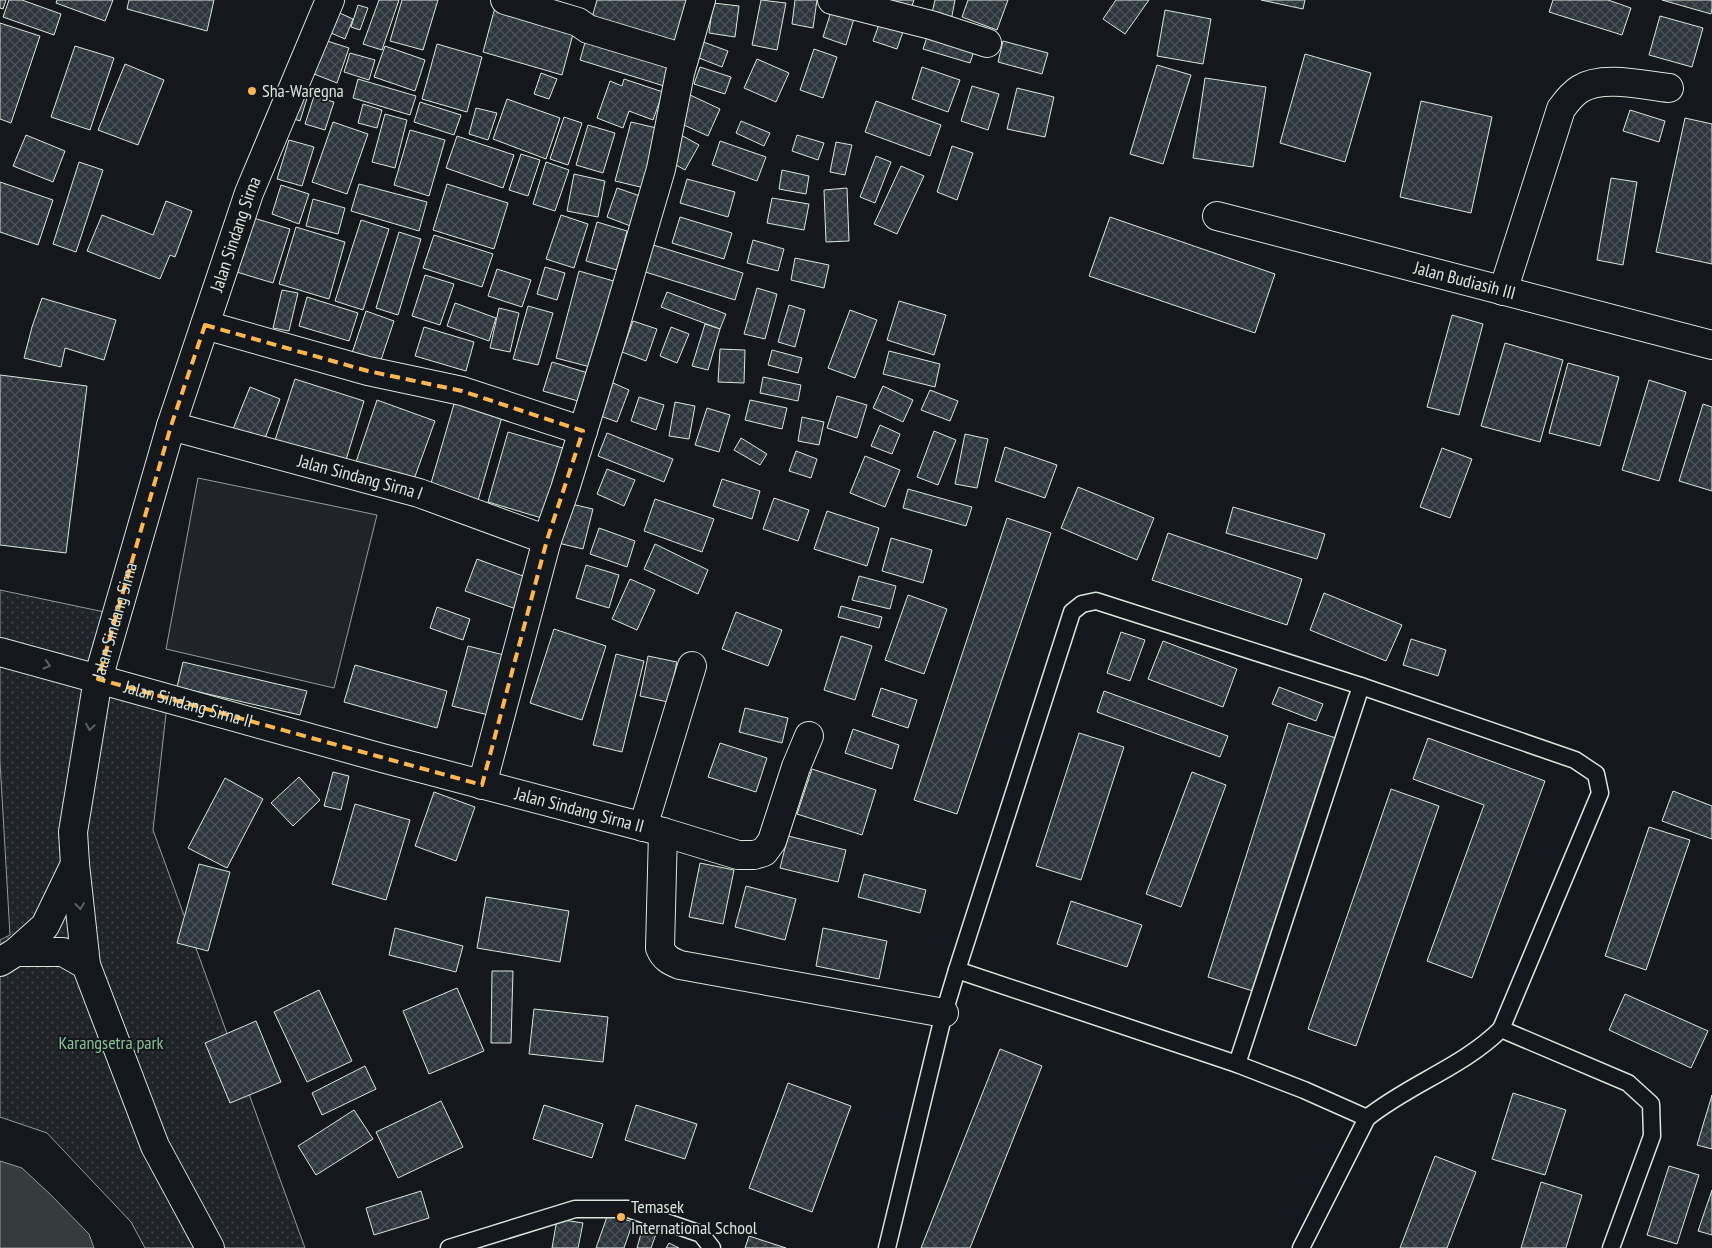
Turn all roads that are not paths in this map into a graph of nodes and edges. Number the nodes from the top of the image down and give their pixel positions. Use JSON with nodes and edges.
{"nodes":[{"id":1,"x":330,"y":0,"type":"edge"},
{"id":2,"x":505,"y":0,"type":"edge"},
{"id":3,"x":702,"y":0,"type":"edge"},
{"id":4,"x":832,"y":0,"type":"edge"},
{"id":5,"x":987,"y":43,"type":"dead end"},
{"id":6,"x":684,"y":58,"type":"junction"},
{"id":7,"x":1669,"y":88,"type":"dead end"},
{"id":8,"x":1217,"y":216,"type":"dead end"},
{"id":9,"x":1503,"y":290,"type":"junction"},
{"id":10,"x":206,"y":325,"type":"junction"},
{"id":11,"x":1712,"y":345,"type":"edge"},
{"id":12,"x":171,"y":426,"type":"junction"},
{"id":13,"x":583,"y":431,"type":"junction"},
{"id":14,"x":547,"y":540,"type":"junction"},
{"id":15,"x":0,"y":652,"type":"edge"},
{"id":16,"x":692,"y":666,"type":"dead end"},
{"id":17,"x":98,"y":679,"type":"junction"},
{"id":18,"x":1360,"y":686,"type":"junction"},
{"id":19,"x":809,"y":736,"type":"dead end"},
{"id":20,"x":482,"y":784,"type":"junction"},
{"id":21,"x":653,"y":829,"type":"junction"},
{"id":22,"x":75,"y":864,"type":"junction"},
{"id":23,"x":8,"y":957,"type":"edge"},
{"id":24,"x":86,"y":965,"type":"junction"},
{"id":25,"x":958,"y":970,"type":"junction"},
{"id":26,"x":944,"y":1013,"type":"junction"},
{"id":27,"x":1501,"y":1029,"type":"junction"},
{"id":28,"x":1237,"y":1064,"type":"junction"},
{"id":29,"x":1367,"y":1118,"type":"junction"},
{"id":30,"x":210,"y":1248,"type":"edge"},
{"id":31,"x":449,"y":1248,"type":"edge"},
{"id":32,"x":712,"y":1248,"type":"edge"},
{"id":33,"x":887,"y":1248,"type":"edge"},
{"id":34,"x":1301,"y":1248,"type":"edge"},
{"id":35,"x":1611,"y":1248,"type":"edge"}],
"edges":[{"from":1,"to":10,"type":"street","name":"Jalan Sindang Sirna"},
{"from":2,"to":6,"type":"street"},
{"from":3,"to":6,"type":"street"},
{"from":4,"to":5,"type":"street"},
{"from":6,"to":13,"type":"street"},
{"from":7,"to":9,"type":"street"},
{"from":8,"to":9,"type":"street","name":"Jalan Budiasih III"},
{"from":9,"to":11,"type":"street","name":"Jalan Budiasih III"},
{"from":10,"to":12,"type":"street","name":"Jalan Sindang Sirna"},
{"from":10,"to":13,"type":"street"},
{"from":12,"to":14,"type":"street","name":"Jalan Sindang Sirna I"},
{"from":12,"to":17,"type":"street","name":"Jalan Sindang Sirna"},
{"from":13,"to":14,"type":"street"},
{"from":14,"to":20,"type":"street"},
{"from":15,"to":17,"type":"street","name":"Jalan Sindang Sirna II","one_way":true},
{"from":16,"to":21,"type":"street"},
{"from":17,"to":20,"type":"street","name":"Jalan Sindang Sirna II"},
{"from":17,"to":22,"type":"street","name":"Jalan Sindang Sirna","one_way":true},
{"from":18,"to":25,"type":"lane"},
{"from":18,"to":27,"type":"lane"},
{"from":18,"to":28,"type":"lane"},
{"from":19,"to":21,"type":"street"},
{"from":20,"to":21,"type":"street","name":"Jalan Sindang Sirna II"},
{"from":21,"to":26,"type":"street","name":"Jalan Sindang Sirna II"},
{"from":22,"to":23,"type":"street"},
{"from":22,"to":24,"type":"street","name":"Jalan Sindang Sirna","one_way":true},
{"from":23,"to":24,"type":"street"},
{"from":24,"to":30,"type":"street","name":"Jalan Sindang Sirna"},
{"from":25,"to":26,"type":"lane"},
{"from":25,"to":28,"type":"lane"},
{"from":26,"to":33,"type":"lane"},
{"from":27,"to":29,"type":"lane"},
{"from":27,"to":35,"type":"lane"},
{"from":28,"to":29,"type":"lane"},
{"from":29,"to":34,"type":"lane"},
{"from":31,"to":32,"type":"lane"}]}
